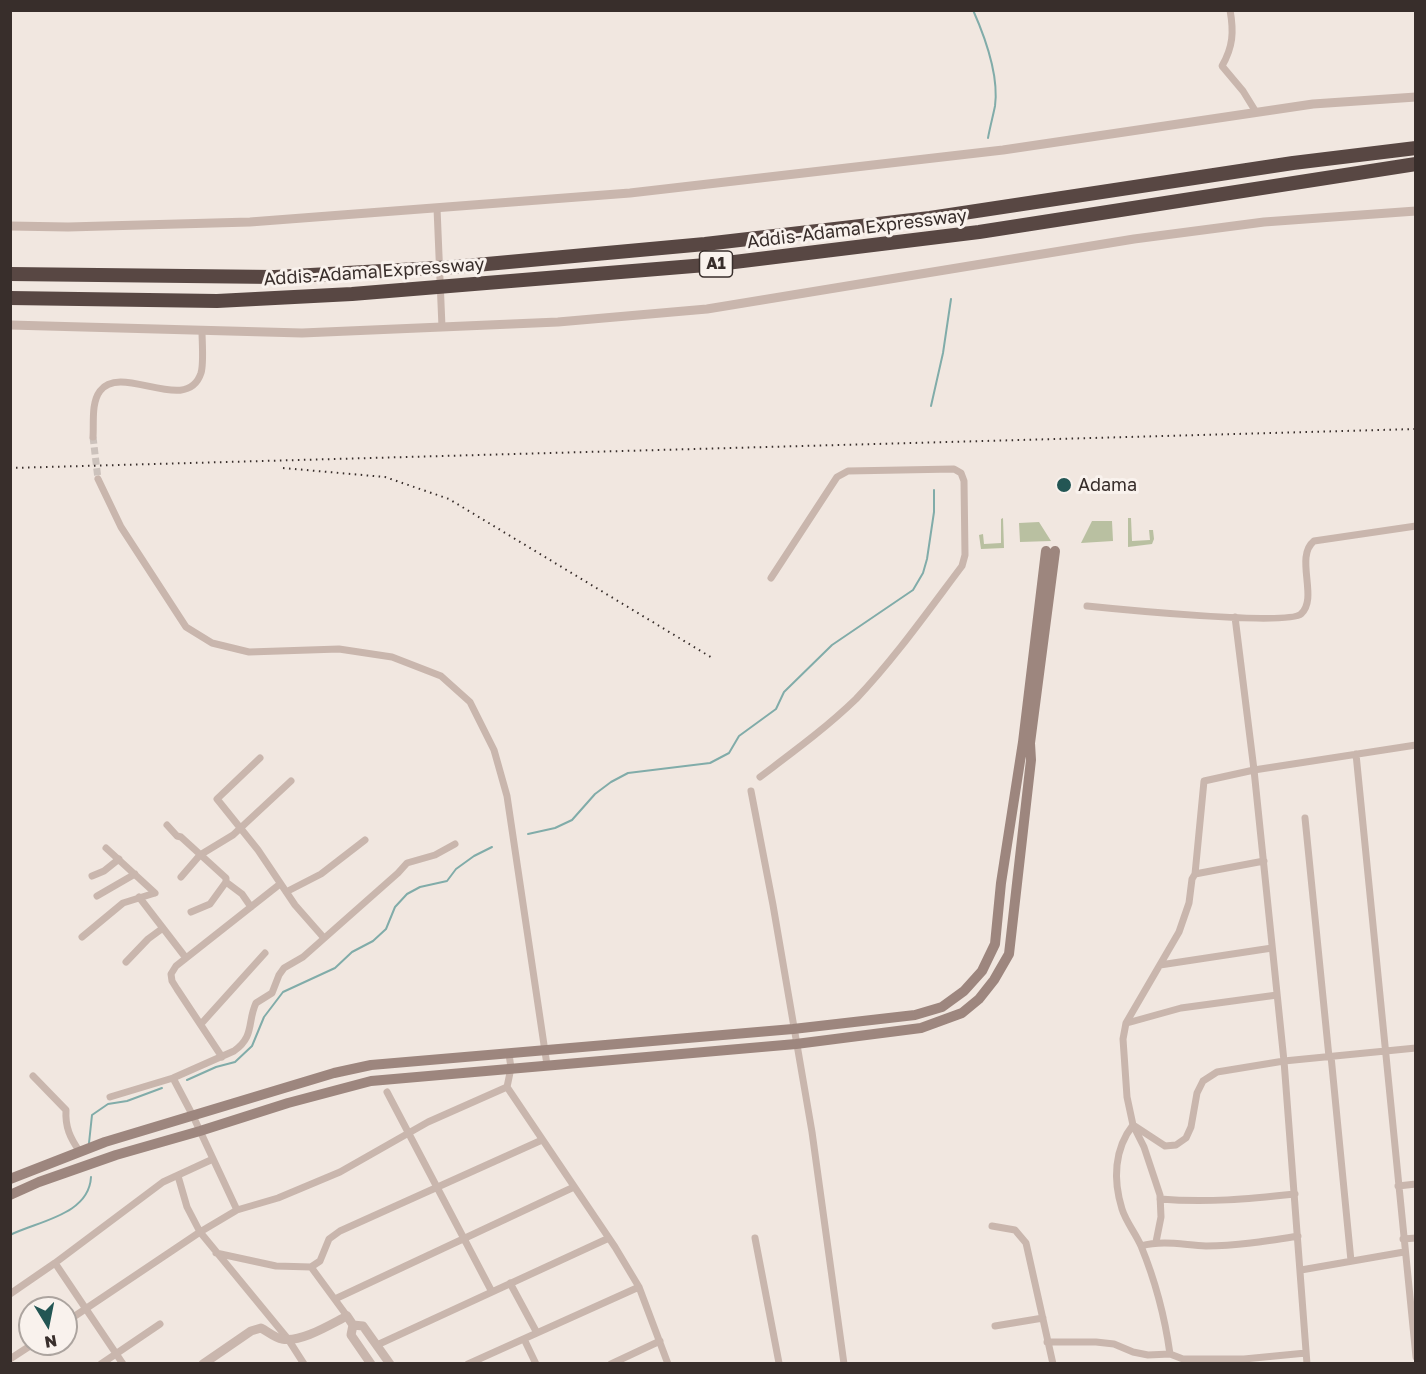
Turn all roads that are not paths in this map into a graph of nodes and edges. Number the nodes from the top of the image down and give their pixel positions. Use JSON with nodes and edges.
{"nodes":[{"id":1,"x":1230,"y":10,"type":"edge"},
{"id":2,"x":1416,"y":97,"type":"edge"},
{"id":3,"x":1256,"y":112,"type":"junction"},
{"id":4,"x":1416,"y":148,"type":"edge"},
{"id":5,"x":1416,"y":164,"type":"edge"},
{"id":6,"x":437,"y":208,"type":"junction"},
{"id":7,"x":1416,"y":211,"type":"edge"},
{"id":8,"x":10,"y":226,"type":"edge"},
{"id":9,"x":10,"y":274,"type":"edge"},
{"id":10,"x":10,"y":298,"type":"edge"},
{"id":11,"x":10,"y":325,"type":"edge"},
{"id":12,"x":442,"y":327,"type":"junction"},
{"id":13,"x":202,"y":331,"type":"junction"},
{"id":14,"x":93,"y":437,"type":"tunnel mouth"},
{"id":15,"x":98,"y":479,"type":"tunnel mouth"},
{"id":16,"x":1416,"y":526,"type":"edge"},
{"id":17,"x":771,"y":578,"type":"dead end"},
{"id":18,"x":1087,"y":606,"type":"dead end"},
{"id":19,"x":1235,"y":618,"type":"junction"},
{"id":20,"x":1416,"y":745,"type":"edge"},
{"id":21,"x":1356,"y":754,"type":"junction"},
{"id":22,"x":260,"y":758,"type":"dead end"},
{"id":23,"x":1254,"y":770,"type":"junction"},
{"id":24,"x":760,"y":777,"type":"dead end"},
{"id":25,"x":291,"y":781,"type":"dead end"},
{"id":26,"x":751,"y":791,"type":"dead end"},
{"id":27,"x":1305,"y":818,"type":"dead end"},
{"id":28,"x":168,"y":825,"type":"dead end"},
{"id":29,"x":240,"y":828,"type":"junction"},
{"id":30,"x":365,"y":840,"type":"dead end"},
{"id":31,"x":455,"y":844,"type":"dead end"},
{"id":32,"x":106,"y":848,"type":"dead end"},
{"id":33,"x":200,"y":855,"type":"junction"},
{"id":34,"x":118,"y":859,"type":"junction"},
{"id":35,"x":1264,"y":861,"type":"junction"},
{"id":36,"x":135,"y":874,"type":"junction"},
{"id":37,"x":1195,"y":874,"type":"junction"},
{"id":38,"x":92,"y":876,"type":"dead end"},
{"id":39,"x":181,"y":877,"type":"dead end"},
{"id":40,"x":226,"y":882,"type":"junction"},
{"id":41,"x":280,"y":884,"type":"junction"},
{"id":42,"x":286,"y":892,"type":"junction"},
{"id":43,"x":97,"y":896,"type":"dead end"},
{"id":44,"x":139,"y":897,"type":"junction"},
{"id":45,"x":251,"y":907,"type":"junction"},
{"id":46,"x":191,"y":912,"type":"dead end"},
{"id":47,"x":163,"y":928,"type":"junction"},
{"id":48,"x":82,"y":937,"type":"dead end"},
{"id":49,"x":324,"y":938,"type":"junction"},
{"id":50,"x":1272,"y":948,"type":"junction"},
{"id":51,"x":265,"y":954,"type":"dead end"},
{"id":52,"x":186,"y":958,"type":"junction"},
{"id":53,"x":126,"y":962,"type":"dead end"},
{"id":54,"x":1160,"y":965,"type":"junction"},
{"id":55,"x":1277,"y":995,"type":"junction"},
{"id":56,"x":1126,"y":1023,"type":"junction"},
{"id":57,"x":201,"y":1024,"type":"junction"},
{"id":58,"x":793,"y":1029,"type":"junction"},
{"id":59,"x":796,"y":1044,"type":"junction"},
{"id":60,"x":1416,"y":1048,"type":"edge"},
{"id":61,"x":545,"y":1051,"type":"junction"},
{"id":62,"x":1387,"y":1051,"type":"junction"},
{"id":63,"x":509,"y":1054,"type":"junction"},
{"id":64,"x":1330,"y":1056,"type":"junction"},
{"id":65,"x":222,"y":1057,"type":"junction"},
{"id":66,"x":1284,"y":1061,"type":"junction"},
{"id":67,"x":547,"y":1065,"type":"junction"},
{"id":68,"x":511,"y":1068,"type":"junction"},
{"id":69,"x":33,"y":1076,"type":"dead end"},
{"id":70,"x":173,"y":1078,"type":"junction"},
{"id":71,"x":507,"y":1088,"type":"junction"},
{"id":72,"x":387,"y":1092,"type":"dead end"},
{"id":73,"x":110,"y":1097,"type":"dead end"},
{"id":74,"x":193,"y":1116,"type":"junction"},
{"id":75,"x":1133,"y":1125,"type":"junction"},
{"id":76,"x":200,"y":1131,"type":"junction"},
{"id":77,"x":408,"y":1134,"type":"junction"},
{"id":78,"x":542,"y":1140,"type":"junction"},
{"id":79,"x":80,"y":1152,"type":"junction"},
{"id":80,"x":213,"y":1159,"type":"junction"},
{"id":81,"x":178,"y":1176,"type":"junction"},
{"id":82,"x":10,"y":1179,"type":"edge"},
{"id":83,"x":1416,"y":1184,"type":"edge"},
{"id":84,"x":1398,"y":1186,"type":"junction"},
{"id":85,"x":436,"y":1187,"type":"junction"},
{"id":86,"x":574,"y":1187,"type":"junction"},
{"id":87,"x":1294,"y":1194,"type":"junction"},
{"id":88,"x":10,"y":1196,"type":"edge"},
{"id":89,"x":1160,"y":1199,"type":"junction"},
{"id":90,"x":237,"y":1210,"type":"junction"},
{"id":91,"x":992,"y":1226,"type":"dead end"},
{"id":92,"x":200,"y":1232,"type":"junction"},
{"id":93,"x":1298,"y":1236,"type":"junction"},
{"id":94,"x":609,"y":1238,"type":"junction"},
{"id":95,"x":755,"y":1238,"type":"dead end"},
{"id":96,"x":1416,"y":1238,"type":"edge"},
{"id":97,"x":464,"y":1239,"type":"junction"},
{"id":98,"x":1403,"y":1239,"type":"junction"},
{"id":99,"x":1156,"y":1242,"type":"junction"},
{"id":100,"x":1141,"y":1246,"type":"junction"},
{"id":101,"x":1404,"y":1252,"type":"junction"},
{"id":102,"x":216,"y":1253,"type":"junction"},
{"id":103,"x":1351,"y":1261,"type":"junction"},
{"id":104,"x":55,"y":1263,"type":"junction"},
{"id":105,"x":311,"y":1267,"type":"junction"},
{"id":106,"x":1301,"y":1270,"type":"junction"},
{"id":107,"x":510,"y":1283,"type":"junction"},
{"id":108,"x":639,"y":1287,"type":"junction"},
{"id":109,"x":492,"y":1292,"type":"junction"},
{"id":110,"x":10,"y":1294,"type":"edge"},
{"id":111,"x":335,"y":1299,"type":"junction"},
{"id":112,"x":85,"y":1309,"type":"junction"},
{"id":113,"x":78,"y":1314,"type":"edge"},
{"id":114,"x":347,"y":1316,"type":"junction"},
{"id":115,"x":1043,"y":1318,"type":"junction"},
{"id":116,"x":160,"y":1324,"type":"dead end"},
{"id":117,"x":353,"y":1324,"type":"junction"},
{"id":118,"x":994,"y":1326,"type":"dead end"},
{"id":119,"x":537,"y":1332,"type":"junction"},
{"id":120,"x":288,"y":1339,"type":"junction"},
{"id":121,"x":524,"y":1339,"type":"junction"},
{"id":122,"x":660,"y":1341,"type":"junction"},
{"id":123,"x":1047,"y":1342,"type":"junction"},
{"id":124,"x":377,"y":1345,"type":"junction"},
{"id":125,"x":1415,"y":1346,"type":"edge"},
{"id":126,"x":116,"y":1353,"type":"junction"},
{"id":127,"x":1306,"y":1353,"type":"junction"},
{"id":128,"x":1170,"y":1354,"type":"junction"},
{"id":129,"x":1416,"y":1357,"type":"edge"},
{"id":130,"x":1182,"y":1361,"type":"edge"},
{"id":131,"x":1244,"y":1361,"type":"edge"},
{"id":132,"x":779,"y":1363,"type":"edge"},
{"id":133,"x":101,"y":1364,"type":"edge"},
{"id":134,"x":123,"y":1364,"type":"edge"},
{"id":135,"x":203,"y":1364,"type":"edge"},
{"id":136,"x":304,"y":1364,"type":"edge"},
{"id":137,"x":371,"y":1364,"type":"edge"},
{"id":138,"x":390,"y":1364,"type":"edge"},
{"id":139,"x":468,"y":1364,"type":"edge"},
{"id":140,"x":536,"y":1364,"type":"edge"},
{"id":141,"x":611,"y":1364,"type":"edge"},
{"id":142,"x":668,"y":1364,"type":"edge"},
{"id":143,"x":844,"y":1364,"type":"edge"},
{"id":144,"x":1053,"y":1364,"type":"edge"},
{"id":145,"x":1307,"y":1364,"type":"edge"}],
"edges":[{"from":1,"to":3,"type":"street"},
{"from":2,"to":3,"type":"street"},
{"from":3,"to":6,"type":"street"},
{"from":4,"to":9,"type":"highway","name":"Addis-Adama Expressway","number":"A1"},
{"from":5,"to":10,"type":"highway","name":"Addis-Adama Expressway","number":"A1"},
{"from":6,"to":8,"type":"street"},
{"from":6,"to":12,"type":"street"},
{"from":7,"to":12,"type":"street"},
{"from":11,"to":13,"type":"street"},
{"from":12,"to":13,"type":"street"},
{"from":13,"to":14,"type":"street"},
{"from":15,"to":61,"type":"street"},
{"from":16,"to":19,"type":"street"},
{"from":17,"to":24,"type":"street"},
{"from":18,"to":19,"type":"street"},
{"from":19,"to":23,"type":"street"},
{"from":20,"to":21,"type":"street"},
{"from":21,"to":23,"type":"street"},
{"from":21,"to":62,"type":"street"},
{"from":22,"to":29,"type":"street"},
{"from":23,"to":35,"type":"street"},
{"from":23,"to":37,"type":"street"},
{"from":25,"to":29,"type":"street"},
{"from":26,"to":58,"type":"street"},
{"from":27,"to":64,"type":"street"},
{"from":28,"to":33,"type":"street"},
{"from":29,"to":33,"type":"street"},
{"from":29,"to":41,"type":"street"},
{"from":30,"to":42,"type":"street"},
{"from":31,"to":49,"type":"street"},
{"from":32,"to":34,"type":"street"},
{"from":33,"to":39,"type":"street"},
{"from":33,"to":40,"type":"street"},
{"from":34,"to":36,"type":"street"},
{"from":34,"to":38,"type":"street"},
{"from":35,"to":37,"type":"street"},
{"from":35,"to":50,"type":"street"},
{"from":36,"to":43,"type":"street"},
{"from":36,"to":44,"type":"street"},
{"from":37,"to":54,"type":"street"},
{"from":40,"to":45,"type":"street"},
{"from":40,"to":46,"type":"street"},
{"from":41,"to":42,"type":"street"},
{"from":41,"to":45,"type":"street"},
{"from":42,"to":49,"type":"street"},
{"from":44,"to":47,"type":"street"},
{"from":44,"to":48,"type":"street"},
{"from":45,"to":52,"type":"street"},
{"from":47,"to":52,"type":"street"},
{"from":47,"to":53,"type":"street"},
{"from":49,"to":65,"type":"street"},
{"from":50,"to":54,"type":"street"},
{"from":50,"to":55,"type":"street"},
{"from":51,"to":57,"type":"street"},
{"from":52,"to":57,"type":"street"},
{"from":54,"to":56,"type":"street"},
{"from":55,"to":56,"type":"street"},
{"from":55,"to":66,"type":"street"},
{"from":56,"to":75,"type":"street"},
{"from":57,"to":65,"type":"street"},
{"from":58,"to":59,"type":"street"},
{"from":58,"to":59,"type":"main road"},
{"from":58,"to":61,"type":"main road"},
{"from":59,"to":67,"type":"main road"},
{"from":59,"to":143,"type":"street"},
{"from":60,"to":62,"type":"street"},
{"from":61,"to":63,"type":"main road"},
{"from":61,"to":67,"type":"street"},
{"from":62,"to":64,"type":"street"},
{"from":62,"to":84,"type":"street"},
{"from":63,"to":68,"type":"street"},
{"from":63,"to":74,"type":"main road"},
{"from":64,"to":66,"type":"street"},
{"from":64,"to":103,"type":"street"},
{"from":65,"to":70,"type":"street"},
{"from":66,"to":75,"type":"street"},
{"from":66,"to":87,"type":"street"},
{"from":67,"to":68,"type":"main road"},
{"from":68,"to":71,"type":"street"},
{"from":68,"to":76,"type":"main road"},
{"from":69,"to":79,"type":"street"},
{"from":70,"to":73,"type":"street"},
{"from":70,"to":74,"type":"street"},
{"from":71,"to":77,"type":"street"},
{"from":71,"to":78,"type":"street"},
{"from":72,"to":77,"type":"street"},
{"from":74,"to":76,"type":"street"},
{"from":74,"to":79,"type":"main road"},
{"from":75,"to":89,"type":"street"},
{"from":75,"to":100,"type":"street"},
{"from":76,"to":80,"type":"street"},
{"from":76,"to":88,"type":"main road"},
{"from":77,"to":85,"type":"street"},
{"from":77,"to":90,"type":"street"},
{"from":78,"to":85,"type":"street"},
{"from":78,"to":86,"type":"street"},
{"from":79,"to":82,"type":"main road"},
{"from":80,"to":81,"type":"street"},
{"from":80,"to":90,"type":"street"},
{"from":81,"to":92,"type":"street"},
{"from":81,"to":104,"type":"street"},
{"from":83,"to":84,"type":"street"},
{"from":84,"to":98,"type":"street"},
{"from":85,"to":97,"type":"street"},
{"from":85,"to":105,"type":"street"},
{"from":86,"to":94,"type":"street"},
{"from":86,"to":97,"type":"street"},
{"from":87,"to":89,"type":"street"},
{"from":87,"to":93,"type":"street"},
{"from":89,"to":99,"type":"street"},
{"from":90,"to":92,"type":"street"},
{"from":91,"to":115,"type":"street"},
{"from":92,"to":102,"type":"street"},
{"from":92,"to":112,"type":"street"},
{"from":93,"to":99,"type":"street"},
{"from":93,"to":106,"type":"street"},
{"from":94,"to":107,"type":"street"},
{"from":94,"to":108,"type":"street"},
{"from":95,"to":132,"type":"street"},
{"from":96,"to":98,"type":"street"},
{"from":97,"to":109,"type":"street"},
{"from":97,"to":111,"type":"street"},
{"from":98,"to":101,"type":"street"},
{"from":99,"to":100,"type":"street"},
{"from":100,"to":128,"type":"street"},
{"from":101,"to":103,"type":"street"},
{"from":101,"to":125,"type":"street"},
{"from":102,"to":105,"type":"street"},
{"from":102,"to":120,"type":"street"},
{"from":103,"to":106,"type":"street"},
{"from":104,"to":110,"type":"street"},
{"from":104,"to":112,"type":"street"},
{"from":105,"to":111,"type":"street"},
{"from":106,"to":127,"type":"street"},
{"from":107,"to":109,"type":"street"},
{"from":107,"to":119,"type":"street"},
{"from":108,"to":119,"type":"street"},
{"from":108,"to":122,"type":"street"},
{"from":109,"to":124,"type":"street"},
{"from":111,"to":114,"type":"street"},
{"from":112,"to":113,"type":"street"},
{"from":112,"to":126,"type":"street"},
{"from":114,"to":117,"type":"street"},
{"from":114,"to":120,"type":"street"},
{"from":115,"to":118,"type":"street"},
{"from":115,"to":123,"type":"street"},
{"from":116,"to":126,"type":"street"},
{"from":117,"to":124,"type":"street"},
{"from":117,"to":137,"type":"street"},
{"from":119,"to":121,"type":"street"},
{"from":120,"to":135,"type":"street"},
{"from":120,"to":136,"type":"street"},
{"from":121,"to":139,"type":"street"},
{"from":121,"to":140,"type":"street"},
{"from":122,"to":141,"type":"street"},
{"from":122,"to":142,"type":"street"},
{"from":123,"to":128,"type":"street"},
{"from":123,"to":144,"type":"street"},
{"from":124,"to":138,"type":"street"},
{"from":125,"to":129,"type":"street"},
{"from":126,"to":133,"type":"street"},
{"from":126,"to":134,"type":"street"},
{"from":127,"to":131,"type":"street"},
{"from":127,"to":145,"type":"street"},
{"from":128,"to":130,"type":"street"},
{"from":130,"to":131,"type":"street"}]}
